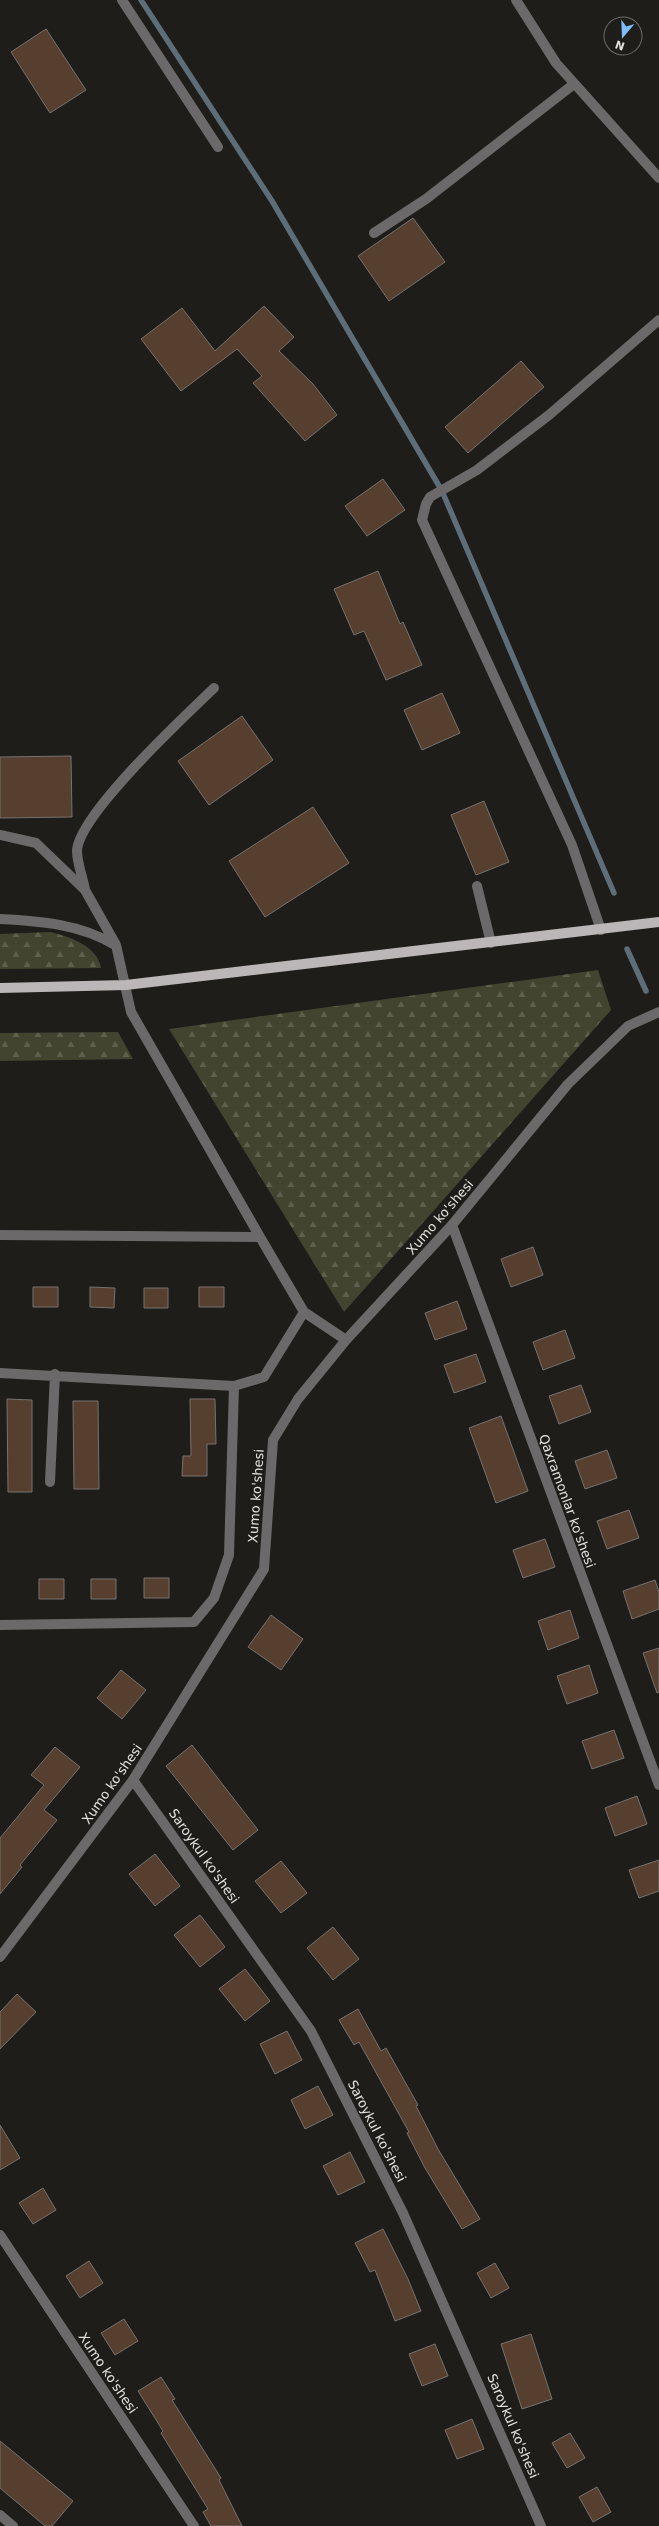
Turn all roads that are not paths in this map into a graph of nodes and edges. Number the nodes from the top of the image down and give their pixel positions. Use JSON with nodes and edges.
{"nodes":[{"id":1,"x":122,"y":0,"type":"edge"},
{"id":2,"x":516,"y":0,"type":"edge"},
{"id":3,"x":574,"y":84,"type":"junction"},
{"id":4,"x":218,"y":147,"type":"dead end"},
{"id":5,"x":659,"y":178,"type":"edge"},
{"id":6,"x":374,"y":233,"type":"dead end"},
{"id":7,"x":659,"y":320,"type":"edge"},
{"id":8,"x":214,"y":688,"type":"dead end"},
{"id":9,"x":0,"y":835,"type":"edge"},
{"id":10,"x":476,"y":886,"type":"dead end"},
{"id":11,"x":86,"y":890,"type":"junction"},
{"id":12,"x":0,"y":919,"type":"edge"},
{"id":13,"x":659,"y":922,"type":"edge"},
{"id":14,"x":601,"y":930,"type":"junction"},
{"id":15,"x":491,"y":943,"type":"junction"},
{"id":16,"x":116,"y":945,"type":"junction"},
{"id":17,"x":126,"y":985,"type":"junction"},
{"id":18,"x":0,"y":988,"type":"edge"},
{"id":19,"x":659,"y":1012,"type":"edge"},
{"id":20,"x":452,"y":1225,"type":"junction"},
{"id":21,"x":0,"y":1235,"type":"edge"},
{"id":22,"x":260,"y":1237,"type":"junction"},
{"id":23,"x":304,"y":1312,"type":"junction"},
{"id":24,"x":346,"y":1340,"type":"junction"},
{"id":25,"x":0,"y":1373,"type":"edge"},
{"id":26,"x":55,"y":1374,"type":"junction"},
{"id":27,"x":234,"y":1386,"type":"junction"},
{"id":28,"x":50,"y":1482,"type":"dead end"},
{"id":29,"x":0,"y":1625,"type":"edge"},
{"id":30,"x":134,"y":1780,"type":"junction"},
{"id":31,"x":659,"y":1785,"type":"edge"},
{"id":32,"x":0,"y":1957,"type":"edge"},
{"id":33,"x":0,"y":2235,"type":"edge"},
{"id":34,"x":0,"y":2515,"type":"edge"},
{"id":35,"x":13,"y":2526,"type":"edge"},
{"id":36,"x":194,"y":2526,"type":"edge"},
{"id":37,"x":542,"y":2526,"type":"edge"}],
"edges":[{"from":1,"to":4,"type":"street"},
{"from":2,"to":3,"type":"street"},
{"from":3,"to":5,"type":"street"},
{"from":3,"to":6,"type":"street"},
{"from":7,"to":14,"type":"street"},
{"from":8,"to":11,"type":"street"},
{"from":9,"to":11,"type":"street"},
{"from":10,"to":15,"type":"street"},
{"from":11,"to":16,"type":"street"},
{"from":12,"to":16,"type":"street"},
{"from":13,"to":14,"type":"main road"},
{"from":14,"to":15,"type":"main road"},
{"from":15,"to":17,"type":"main road"},
{"from":16,"to":17,"type":"street"},
{"from":17,"to":18,"type":"main road"},
{"from":17,"to":22,"type":"street"},
{"from":19,"to":20,"type":"street","name":"Xumo ko'shesi"},
{"from":20,"to":24,"type":"street","name":"Xumo ko'shesi"},
{"from":20,"to":31,"type":"street","name":"Qaxramonlar ko'shesi"},
{"from":21,"to":22,"type":"street"},
{"from":22,"to":23,"type":"street"},
{"from":23,"to":24,"type":"street"},
{"from":23,"to":27,"type":"street"},
{"from":24,"to":30,"type":"street","name":"Xumo ko'shesi"},
{"from":25,"to":26,"type":"street"},
{"from":26,"to":27,"type":"street"},
{"from":26,"to":28,"type":"street"},
{"from":27,"to":29,"type":"street"},
{"from":30,"to":32,"type":"street","name":"Xumo ko'shesi"},
{"from":30,"to":37,"type":"street","name":"Saroykul ko'shesi"},
{"from":33,"to":36,"type":"street","name":"Xumo ko'shesi"},
{"from":34,"to":35,"type":"street"}]}
